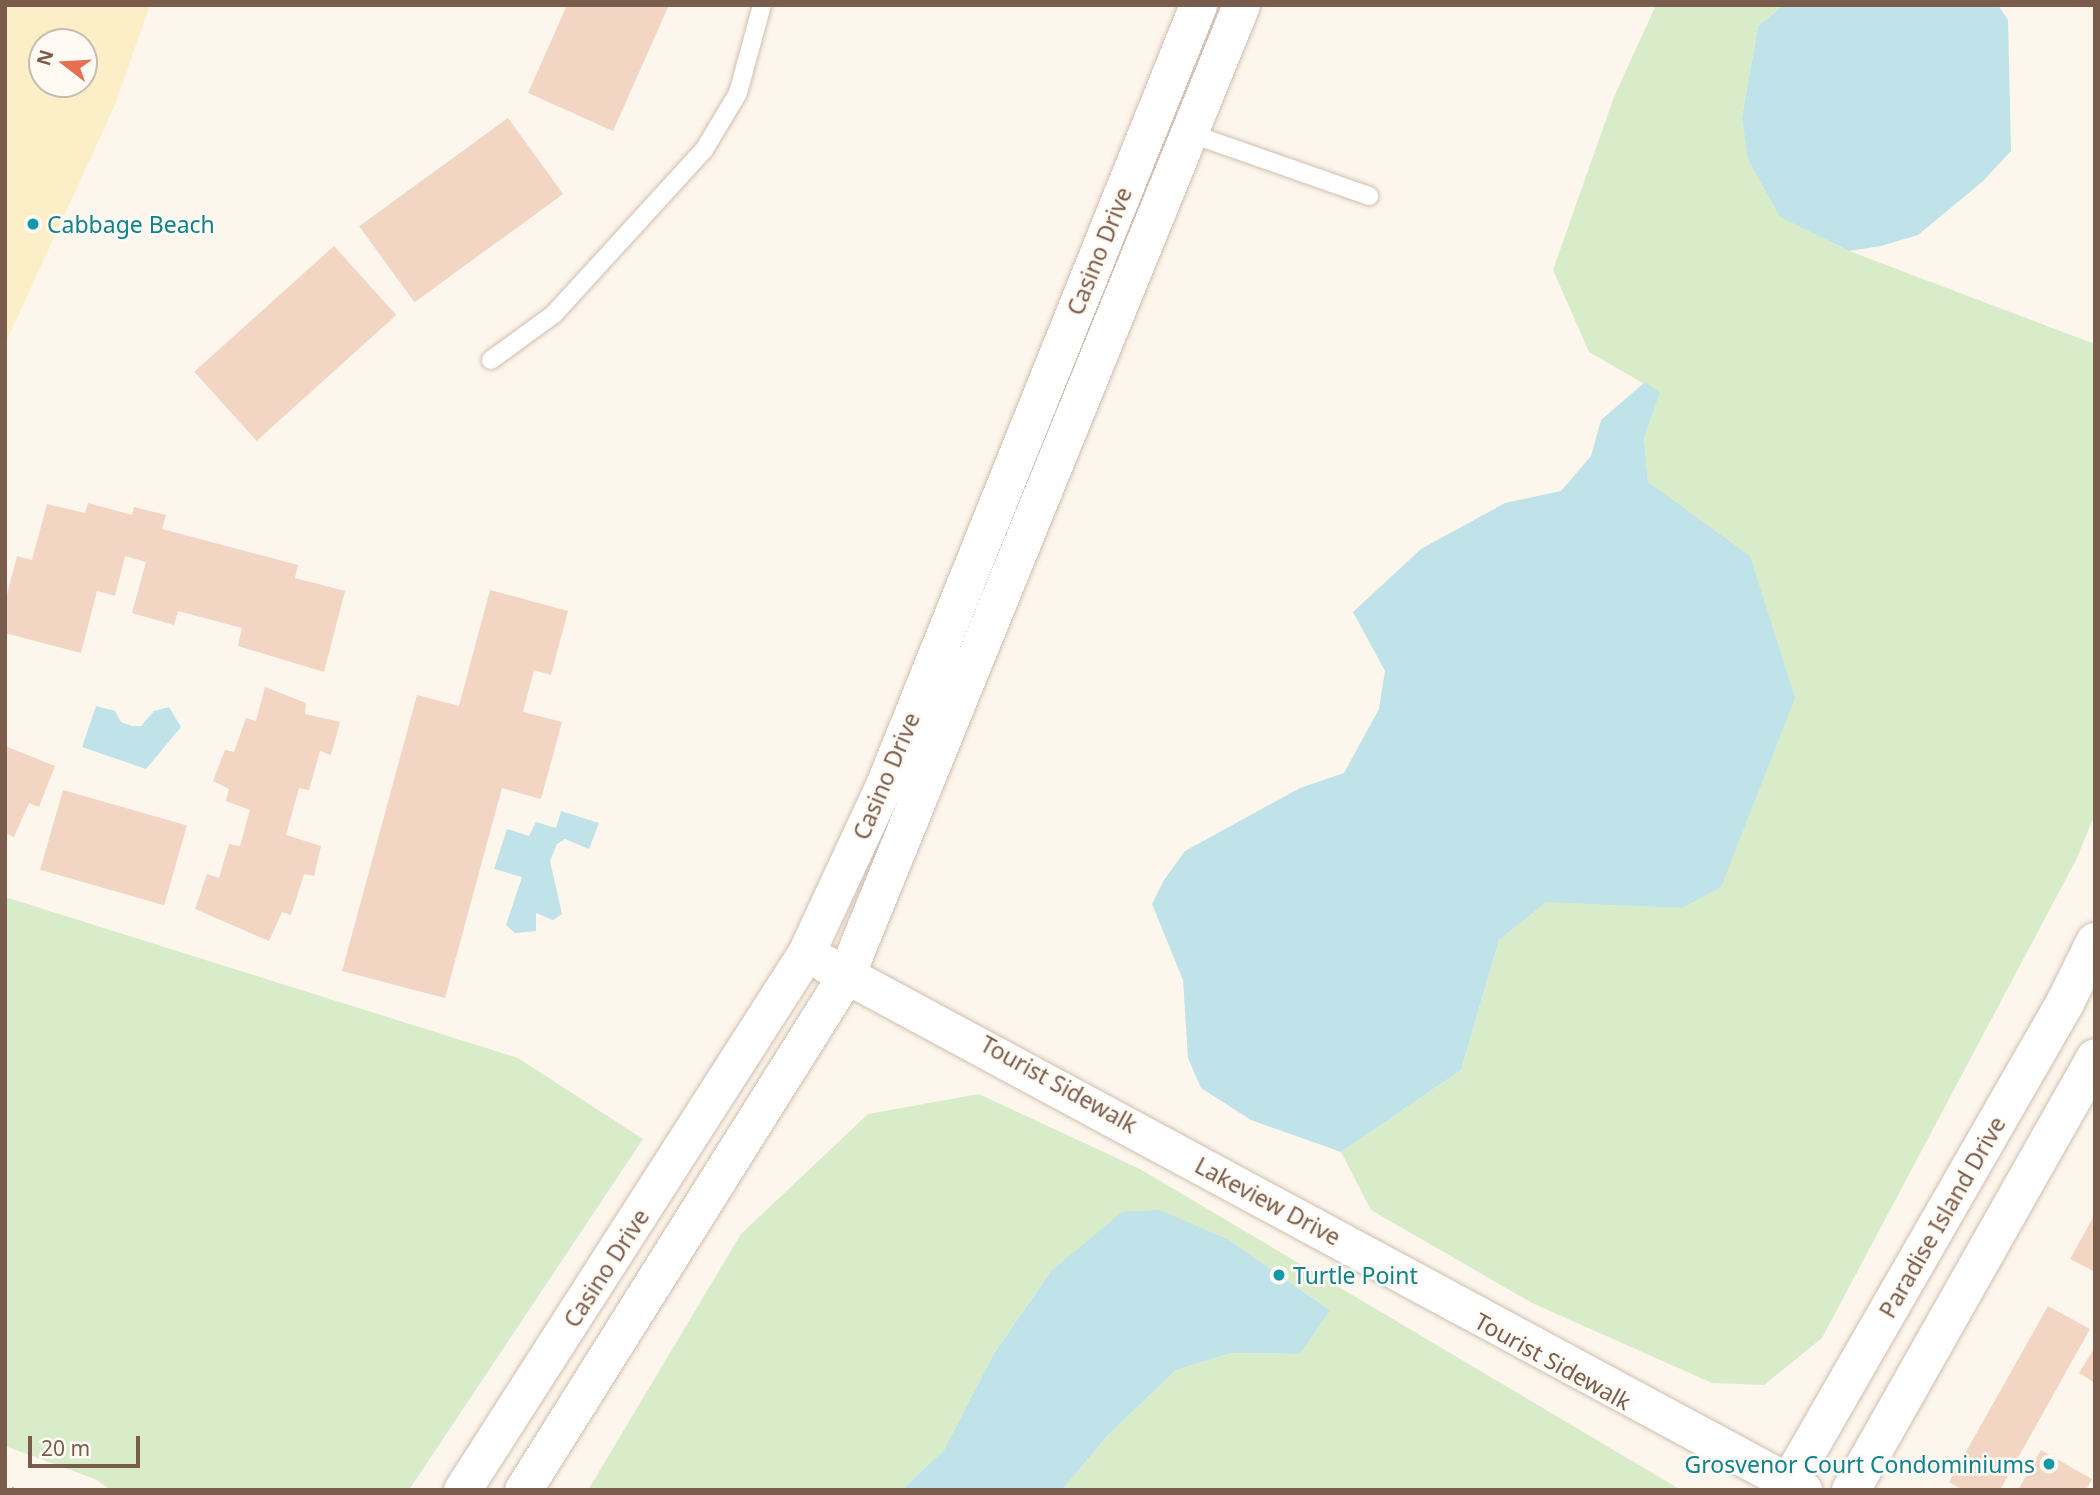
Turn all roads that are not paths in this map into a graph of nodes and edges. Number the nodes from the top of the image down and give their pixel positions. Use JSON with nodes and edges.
{"nodes":[{"id":1,"x":762,"y":5,"type":"edge"},
{"id":2,"x":1198,"y":5,"type":"edge"},
{"id":3,"x":1241,"y":5,"type":"edge"},
{"id":4,"x":1189,"y":133,"type":"junction"},
{"id":5,"x":1369,"y":196,"type":"dead end"},
{"id":6,"x":491,"y":360,"type":"dead end"},
{"id":7,"x":806,"y":953,"type":"junction"},
{"id":8,"x":2092,"y":956,"type":"edge"},
{"id":9,"x":846,"y":975,"type":"junction"},
{"id":10,"x":2095,"y":1058,"type":"edge"},
{"id":11,"x":1792,"y":1487,"type":"edge"},
{"id":12,"x":462,"y":1490,"type":"edge"},
{"id":13,"x":523,"y":1490,"type":"edge"},
{"id":14,"x":1852,"y":1490,"type":"edge"}],
"edges":[{"from":1,"to":6,"type":"lane"},
{"from":2,"to":7,"type":"street","name":"Casino Drive"},
{"from":3,"to":4,"type":"street","name":"Casino Drive"},
{"from":4,"to":5,"type":"lane"},
{"from":4,"to":9,"type":"street","name":"Casino Drive"},
{"from":7,"to":9,"type":"street","name":"Lakeview Drive"},
{"from":7,"to":12,"type":"street","name":"Casino Drive"},
{"from":8,"to":11,"type":"street","name":"Paradise Island Drive"},
{"from":9,"to":11,"type":"street","name":"Lakeview Drive"},
{"from":9,"to":13,"type":"street","name":"Casino Drive"},
{"from":10,"to":14,"type":"street"}]}
